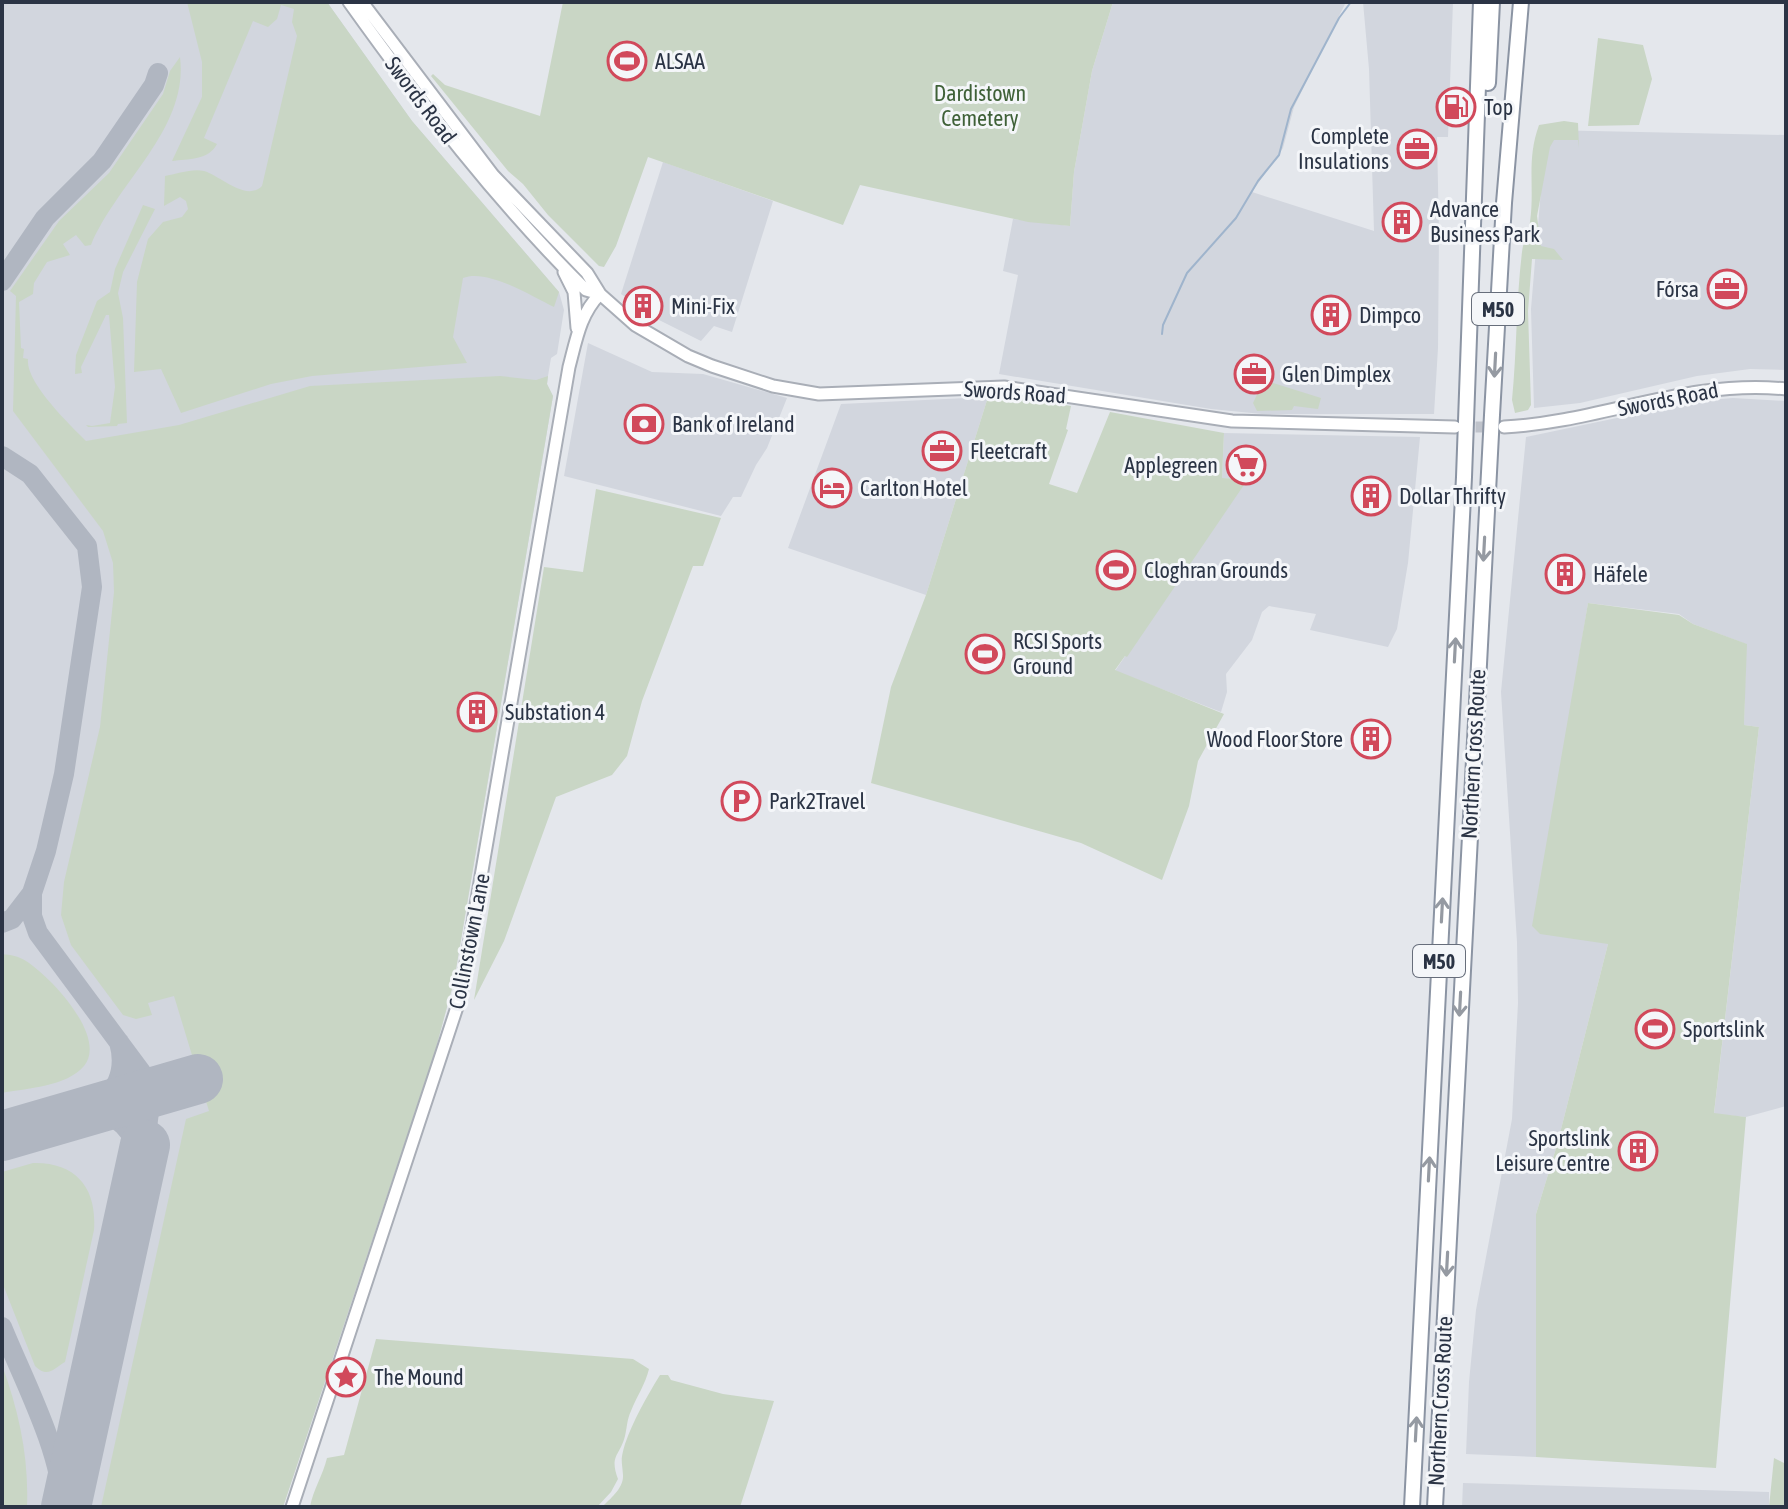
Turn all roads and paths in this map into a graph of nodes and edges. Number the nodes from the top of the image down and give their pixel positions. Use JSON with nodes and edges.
{"nodes":[{"id":1,"x":349,"y":2,"type":"edge"},
{"id":2,"x":362,"y":2,"type":"edge"},
{"id":3,"x":1481,"y":2,"type":"edge"},
{"id":4,"x":1492,"y":2,"type":"edge"},
{"id":5,"x":1515,"y":2,"type":"edge"},
{"id":6,"x":1521,"y":2,"type":"edge"},
{"id":7,"x":1504,"y":203,"type":"junction"},
{"id":8,"x":561,"y":264,"type":"junction"},
{"id":9,"x":600,"y":294,"type":"junction"},
{"id":10,"x":577,"y":332,"type":"junction"},
{"id":11,"x":572,"y":357,"type":"junction"},
{"id":12,"x":1786,"y":389,"type":"edge"},
{"id":13,"x":1467,"y":415,"type":"junction"},
{"id":14,"x":1455,"y":427,"type":"tunnel mouth"},
{"id":15,"x":1504,"y":427,"type":"tunnel mouth"},
{"id":16,"x":292,"y":1507,"type":"edge"},
{"id":17,"x":1412,"y":1507,"type":"edge"},
{"id":18,"x":1435,"y":1507,"type":"edge"}],
"edges":[{"from":1,"to":8,"type":"main road","name":"Swords Road"},
{"from":2,"to":9,"type":"main road","name":"Swords Road"},
{"from":3,"to":13,"type":"highway","number":"M50"},
{"from":4,"to":13,"type":"highway","number":"M50"},
{"from":5,"to":7,"type":"highway","number":"M50"},
{"from":6,"to":7,"type":"highway","name":"Northern Cross Route","number":"M50"},
{"from":7,"to":18,"type":"highway","name":"Northern Cross Route","number":"M50","one_way":true},
{"from":8,"to":9,"type":"main road","name":"Swords Road"},
{"from":8,"to":10,"type":"main road"},
{"from":9,"to":10,"type":"main road","name":"Collinstown Lane"},
{"from":9,"to":11,"type":"main road","name":"Collinstown Lane"},
{"from":9,"to":14,"type":"main road","name":"Swords Road"},
{"from":10,"to":11,"type":"main road","name":"Collinstown Lane"},
{"from":11,"to":16,"type":"main road","name":"Collinstown Lane"},
{"from":12,"to":15,"type":"main road","name":"Swords Road"},
{"from":17,"to":13,"type":"highway","name":"Northern Cross Route","number":"M50","one_way":true}]}
